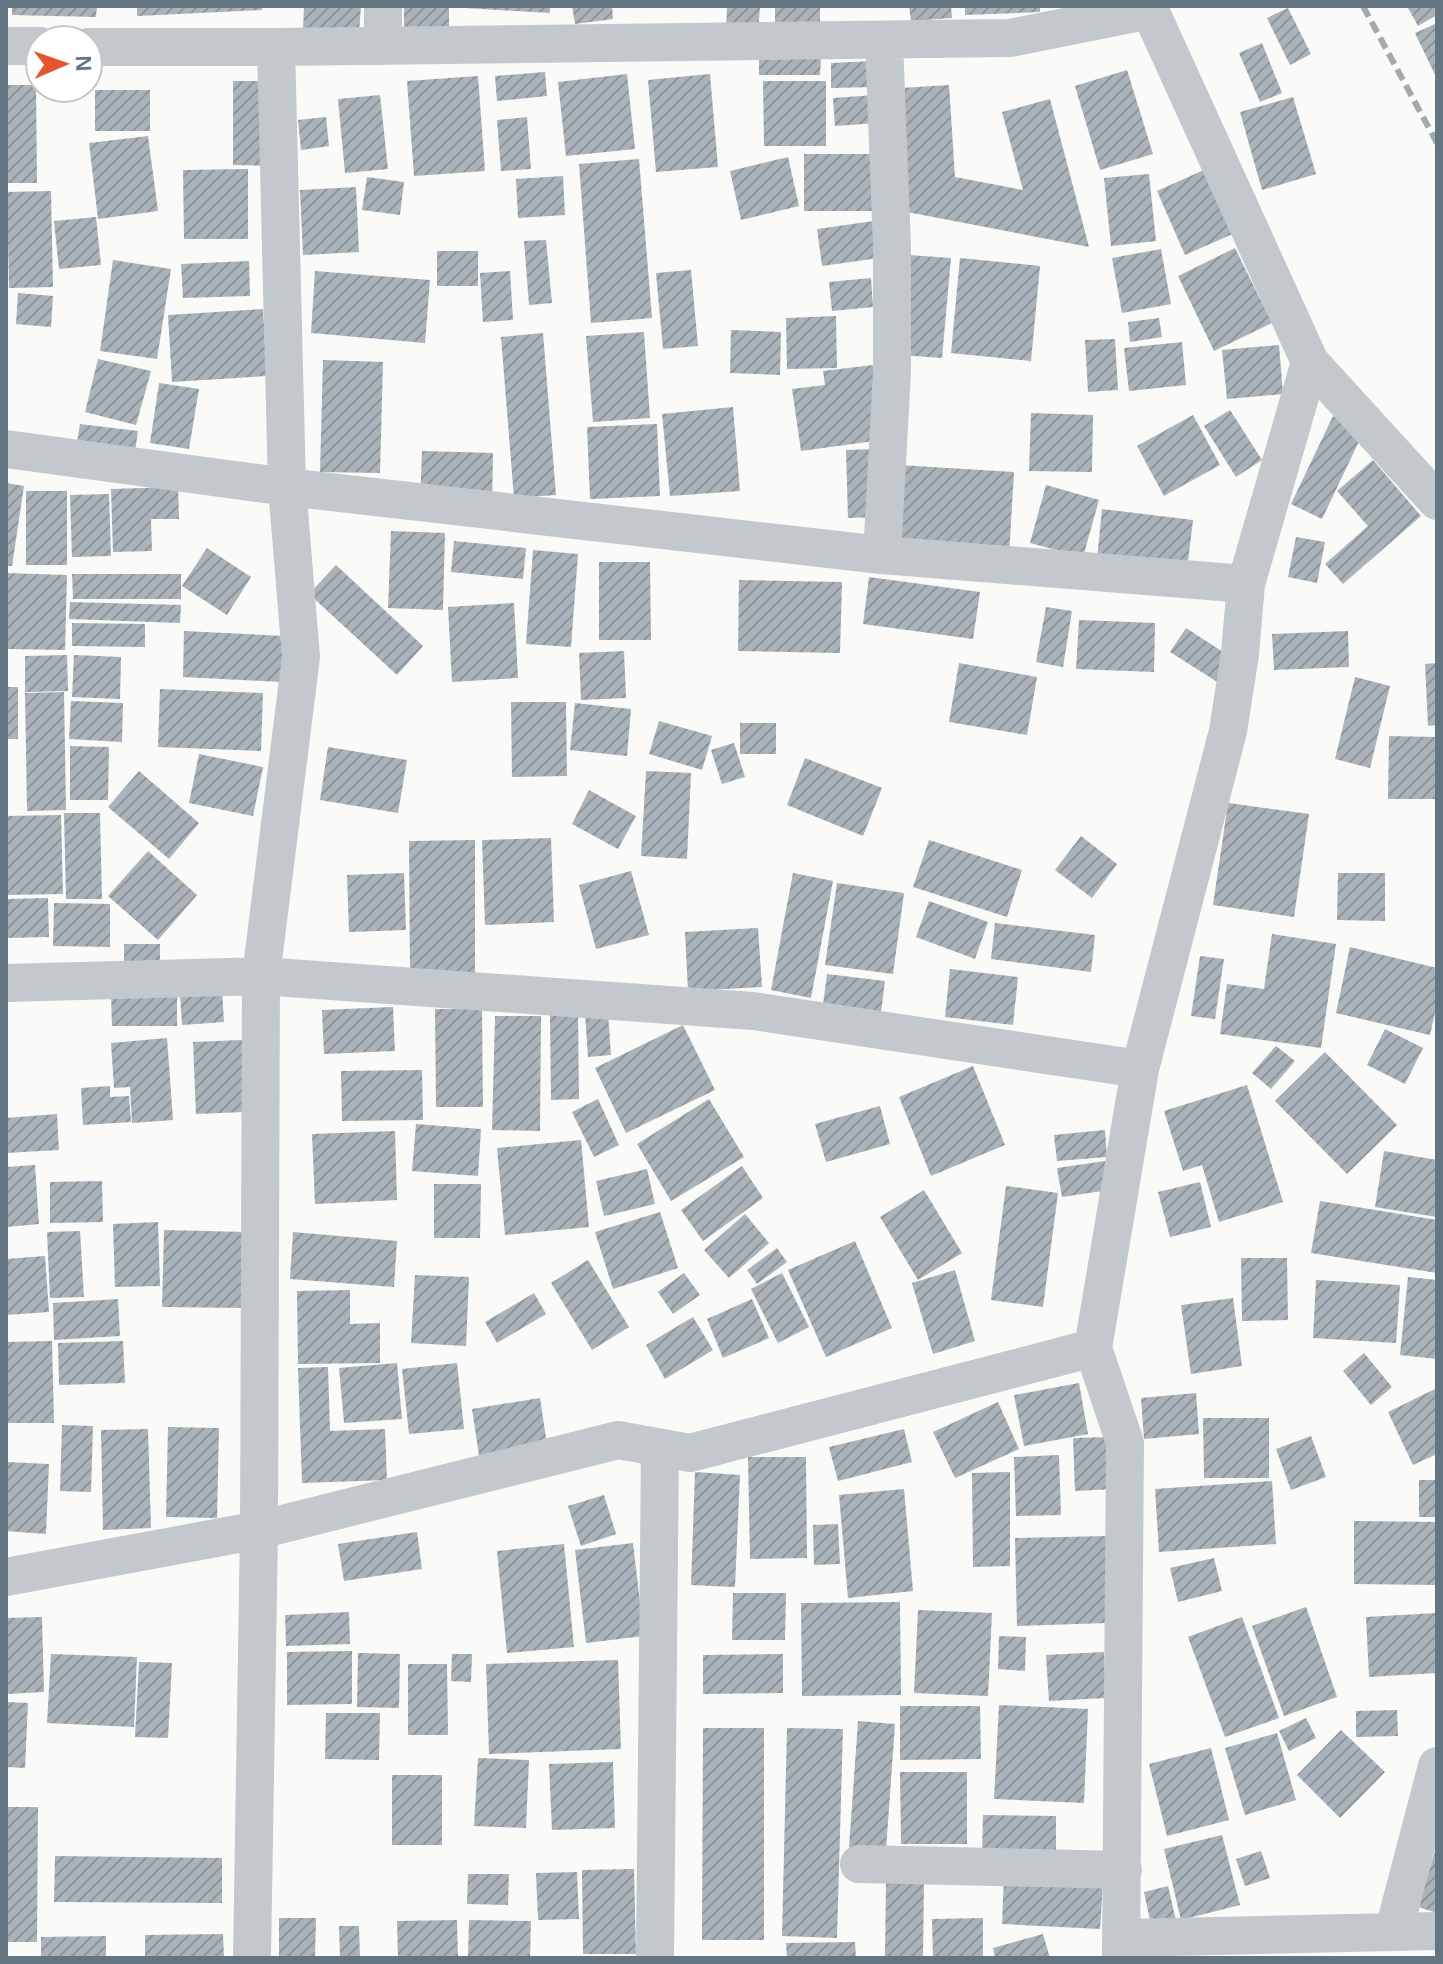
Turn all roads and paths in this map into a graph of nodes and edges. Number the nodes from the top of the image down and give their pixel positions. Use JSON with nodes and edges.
{"nodes":[{"id":1,"x":383,"y":6,"type":"edge"},
{"id":2,"x":1149,"y":8,"type":"edge"},
{"id":3,"x":884,"y":41,"type":"junction"},
{"id":4,"x":383,"y":46,"type":"junction"},
{"id":5,"x":104,"y":47,"type":"edge"},
{"id":6,"x":276,"y":47,"type":"junction"},
{"id":7,"x":1310,"y":362,"type":"junction"},
{"id":8,"x":6,"y":449,"type":"edge"},
{"id":9,"x":287,"y":487,"type":"junction"},
{"id":10,"x":1437,"y":501,"type":"edge"},
{"id":11,"x":882,"y":555,"type":"junction"},
{"id":12,"x":1246,"y":584,"type":"junction"},
{"id":13,"x":261,"y":976,"type":"junction"},
{"id":14,"x":6,"y":983,"type":"edge"},
{"id":15,"x":1140,"y":1069,"type":"junction"},
{"id":16,"x":1093,"y":1348,"type":"junction"},
{"id":17,"x":660,"y":1448,"type":"junction"},
{"id":18,"x":259,"y":1530,"type":"junction"},
{"id":19,"x":6,"y":1577,"type":"edge"},
{"id":20,"x":1437,"y":1766,"type":"edge"},
{"id":21,"x":859,"y":1864,"type":"dead end"},
{"id":22,"x":1123,"y":1870,"type":"junction"},
{"id":23,"x":1394,"y":1930,"type":"junction"},
{"id":24,"x":1437,"y":1931,"type":"edge"},
{"id":25,"x":1122,"y":1948,"type":"edge"},
{"id":26,"x":252,"y":1958,"type":"edge"},
{"id":27,"x":655,"y":1958,"type":"edge"}],
"edges":[{"from":1,"to":4,"type":"street"},
{"from":2,"to":3,"type":"street"},
{"from":2,"to":7,"type":"street"},
{"from":3,"to":4,"type":"street"},
{"from":3,"to":11,"type":"street"},
{"from":4,"to":6,"type":"street"},
{"from":5,"to":6,"type":"street"},
{"from":6,"to":9,"type":"street"},
{"from":7,"to":10,"type":"street"},
{"from":7,"to":12,"type":"street"},
{"from":8,"to":9,"type":"street"},
{"from":9,"to":11,"type":"street"},
{"from":9,"to":13,"type":"street"},
{"from":11,"to":12,"type":"street"},
{"from":12,"to":15,"type":"street"},
{"from":13,"to":14,"type":"street"},
{"from":13,"to":15,"type":"street"},
{"from":13,"to":18,"type":"street"},
{"from":15,"to":16,"type":"street"},
{"from":16,"to":17,"type":"street"},
{"from":16,"to":22,"type":"street"},
{"from":17,"to":18,"type":"street"},
{"from":17,"to":27,"type":"street"},
{"from":18,"to":19,"type":"street"},
{"from":18,"to":26,"type":"street"},
{"from":20,"to":23,"type":"street"},
{"from":21,"to":22,"type":"street"},
{"from":22,"to":25,"type":"street"},
{"from":23,"to":24,"type":"street"},
{"from":23,"to":25,"type":"street"}]}
